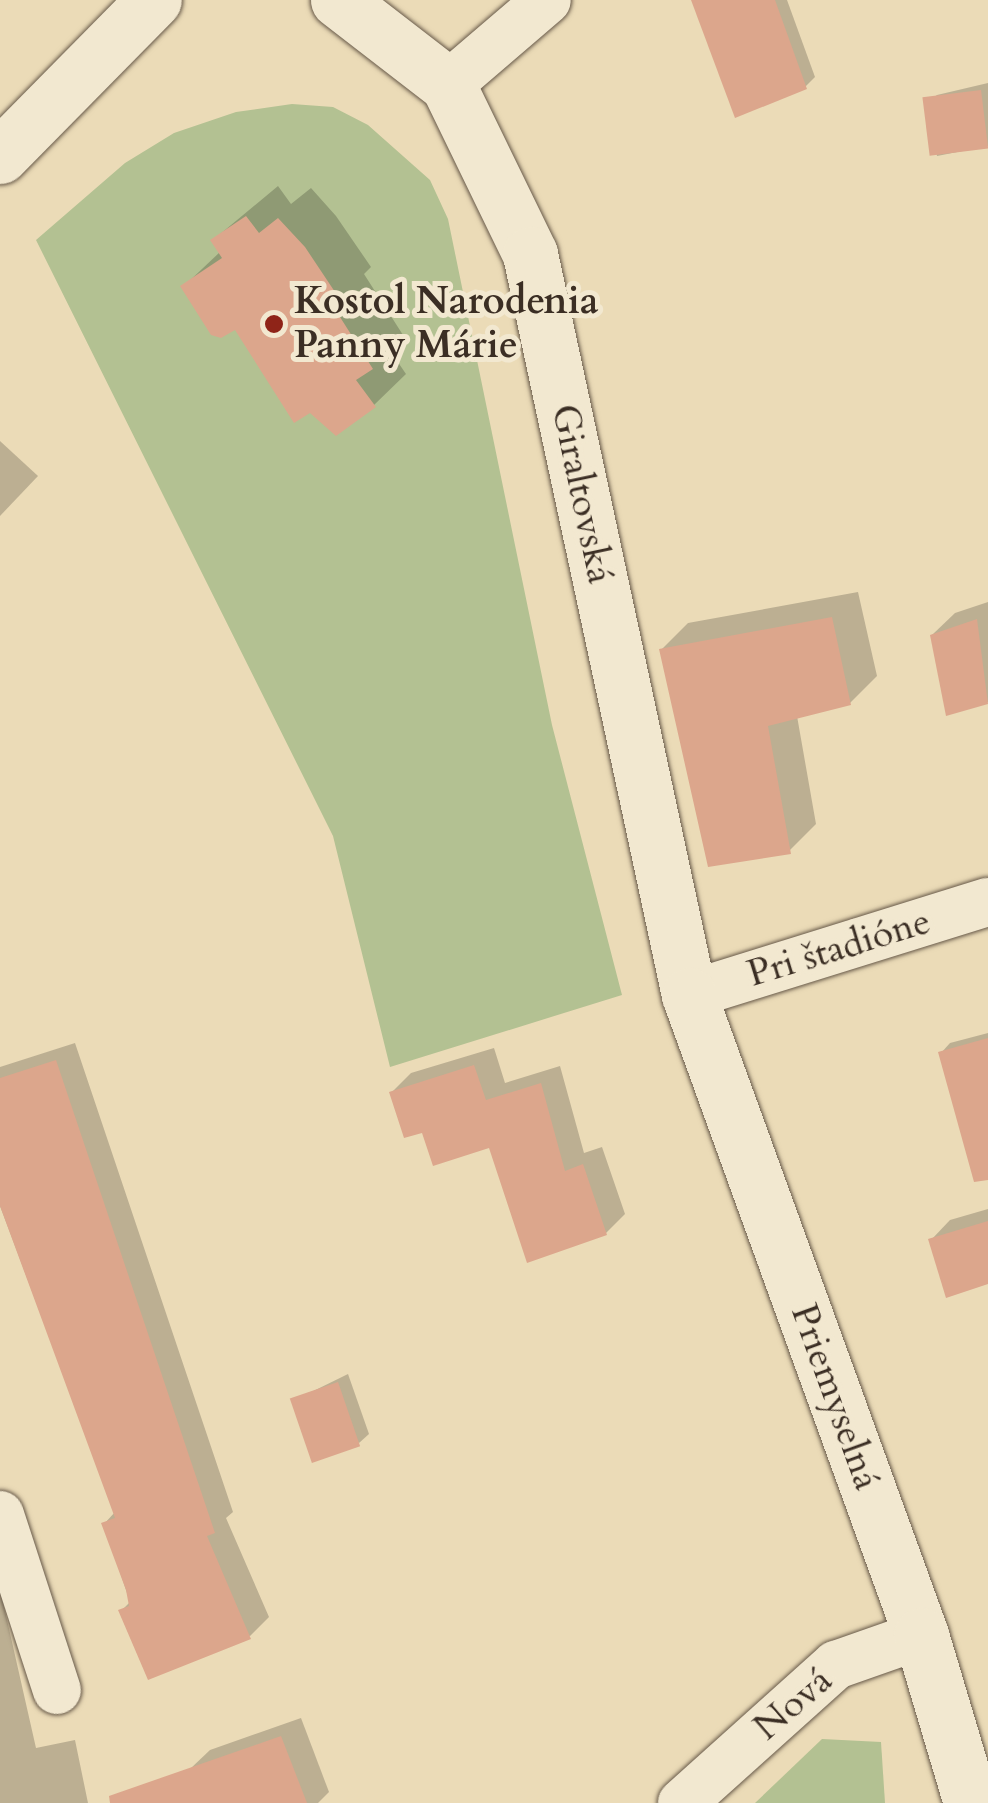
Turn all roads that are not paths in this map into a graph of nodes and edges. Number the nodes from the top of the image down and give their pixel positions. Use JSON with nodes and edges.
{"nodes":[{"id":1,"x":154,"y":0,"type":"edge"},
{"id":2,"x":338,"y":0,"type":"edge"},
{"id":3,"x":546,"y":0,"type":"edge"},
{"id":4,"x":448,"y":84,"type":"junction"},
{"id":5,"x":0,"y":156,"type":"edge"},
{"id":6,"x":988,"y":902,"type":"edge"},
{"id":7,"x":689,"y":994,"type":"junction"},
{"id":8,"x":0,"y":1515,"type":"edge"},
{"id":9,"x":922,"y":1634,"type":"junction"},
{"id":10,"x":58,"y":1690,"type":"dead end"},
{"id":11,"x":682,"y":1803,"type":"edge"},
{"id":12,"x":971,"y":1803,"type":"edge"}],
"edges":[{"from":1,"to":5,"type":"street"},
{"from":2,"to":4,"type":"street","name":"Giraltovská"},
{"from":3,"to":4,"type":"street"},
{"from":4,"to":7,"type":"street","name":"Giraltovská"},
{"from":6,"to":7,"type":"street","name":"Pri štadióne"},
{"from":7,"to":9,"type":"street","name":"Priemyselná"},
{"from":8,"to":10,"type":"street"},
{"from":9,"to":11,"type":"street","name":"Nová"},
{"from":9,"to":12,"type":"street","name":"Priemyselná"}]}
